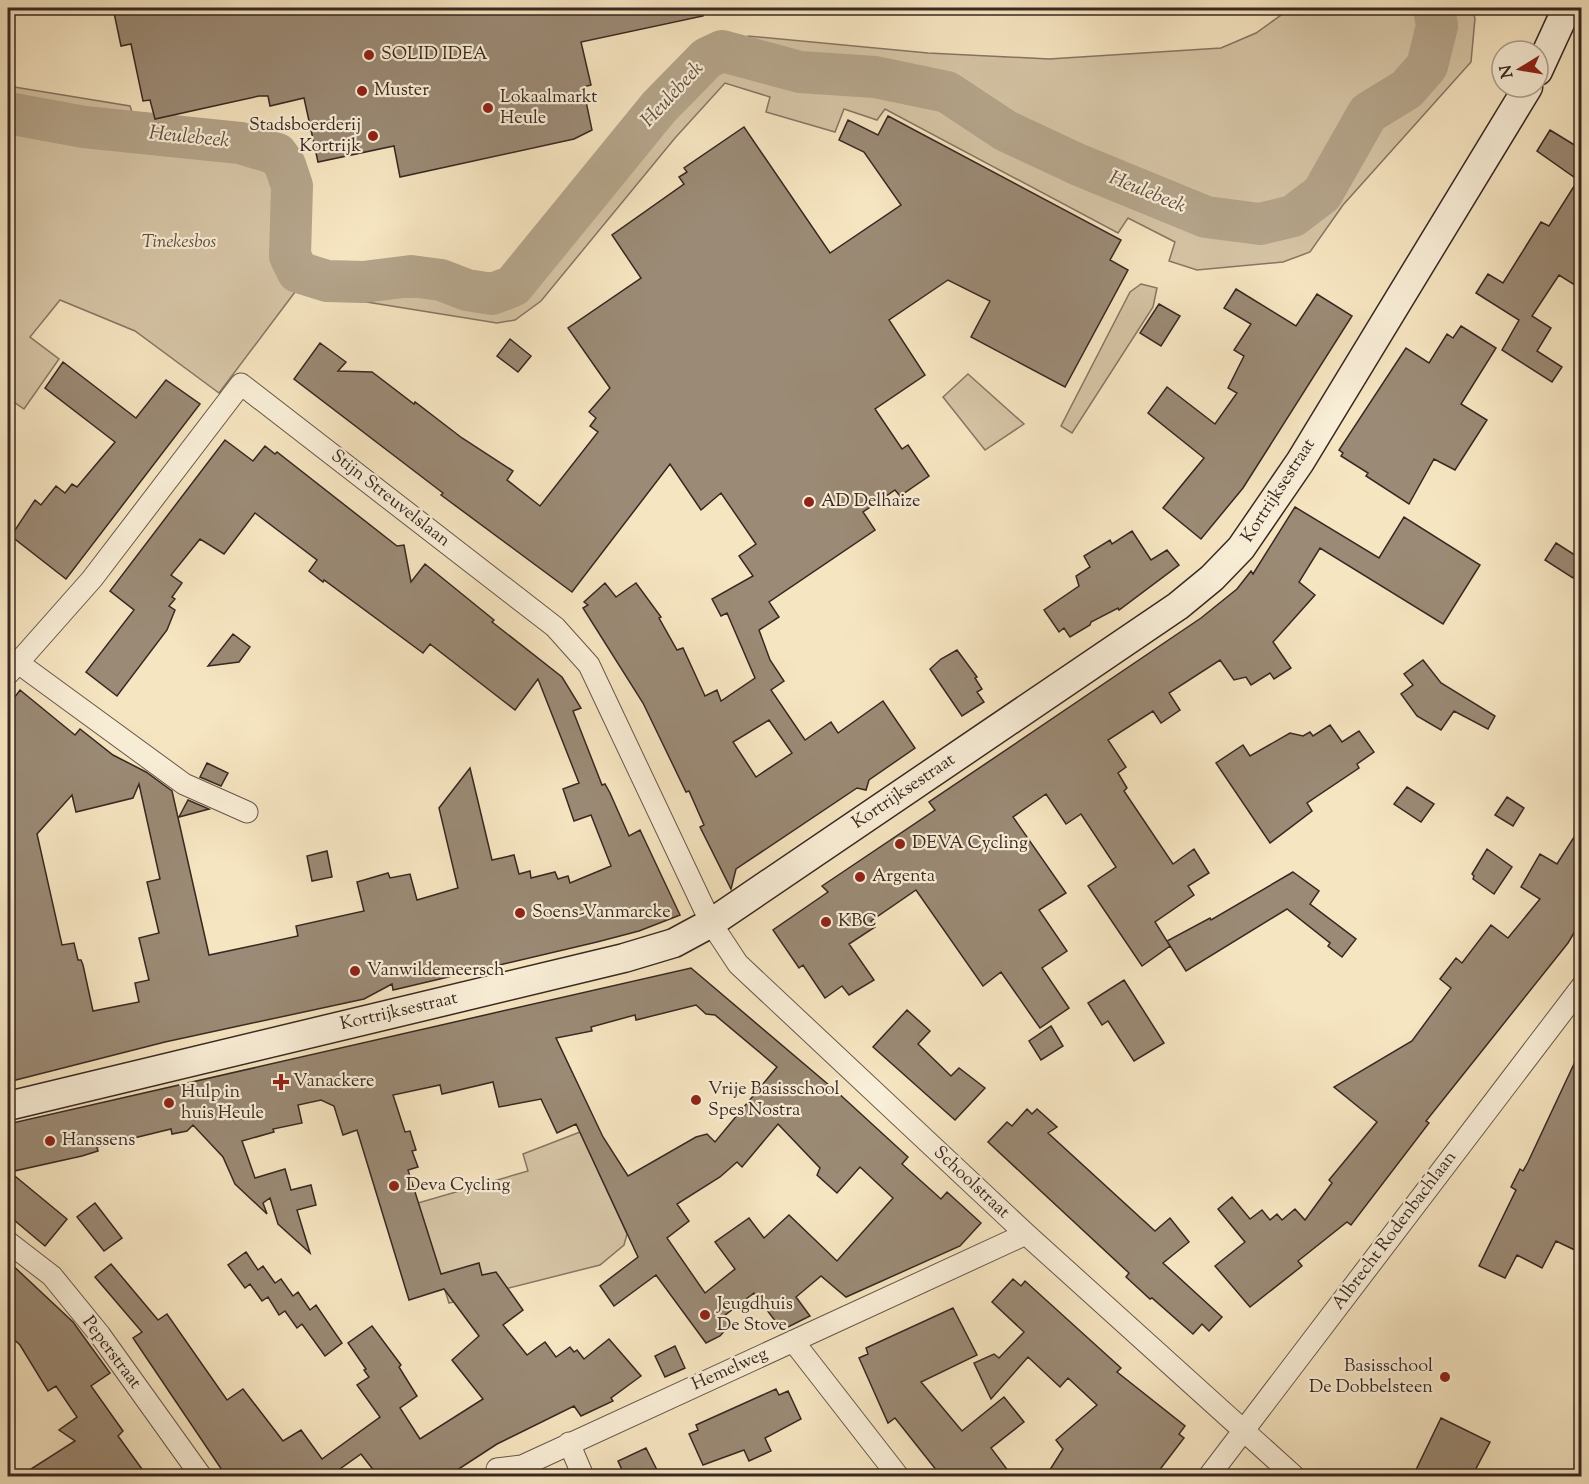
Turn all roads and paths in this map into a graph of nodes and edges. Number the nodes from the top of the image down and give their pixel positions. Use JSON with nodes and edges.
{"nodes":[{"id":1,"x":1567,"y":8,"type":"edge"},
{"id":2,"x":1550,"y":45,"type":"edge"},
{"id":3,"x":1521,"y":99,"type":"edge"},
{"id":4,"x":12,"y":668,"type":"edge"},
{"id":5,"x":247,"y":812,"type":"dead end"},
{"id":6,"x":711,"y":923,"type":"junction"},
{"id":7,"x":1581,"y":986,"type":"edge"},
{"id":8,"x":8,"y":1106,"type":"edge"},
{"id":9,"x":1026,"y":1234,"type":"junction"},
{"id":10,"x":8,"y":1242,"type":"edge"},
{"id":11,"x":793,"y":1341,"type":"junction"},
{"id":12,"x":1244,"y":1432,"type":"junction"},
{"id":13,"x":569,"y":1443,"type":"junction"},
{"id":14,"x":497,"y":1469,"type":"dead end"},
{"id":15,"x":525,"y":1471,"type":"edge"},
{"id":16,"x":201,"y":1476,"type":"edge"},
{"id":17,"x":583,"y":1476,"type":"edge"},
{"id":18,"x":898,"y":1476,"type":"edge"},
{"id":19,"x":1209,"y":1476,"type":"edge"},
{"id":20,"x":1294,"y":1476,"type":"edge"}],
"edges":[{"from":1,"to":2,"type":"street"},
{"from":3,"to":6,"type":"street","name":"Kortrijksestraat"},
{"from":4,"to":5,"type":"street","name":"Stijn Streuvelslaan"},
{"from":4,"to":6,"type":"street","name":"Stijn Streuvelslaan"},
{"from":6,"to":8,"type":"street","name":"Kortrijksestraat"},
{"from":6,"to":9,"type":"street","name":"Schoolstraat"},
{"from":7,"to":12,"type":"street","name":"Albrecht Rodenbachlaan"},
{"from":9,"to":11,"type":"street","name":"Hemelweg"},
{"from":9,"to":12,"type":"street","name":"Schoolstraat"},
{"from":10,"to":16,"type":"street","name":"Peperstraat"},
{"from":11,"to":13,"type":"street","name":"Hemelweg"},
{"from":11,"to":18,"type":"street"},
{"from":12,"to":19,"type":"street","name":"Albrecht Rodenbachlaan"},
{"from":12,"to":20,"type":"street","name":"Schoolstraat"},
{"from":13,"to":15,"type":"street","name":"Hemelweg"},
{"from":13,"to":17,"type":"street"},
{"from":14,"to":15,"type":"street","name":"Hemelweg"}]}
